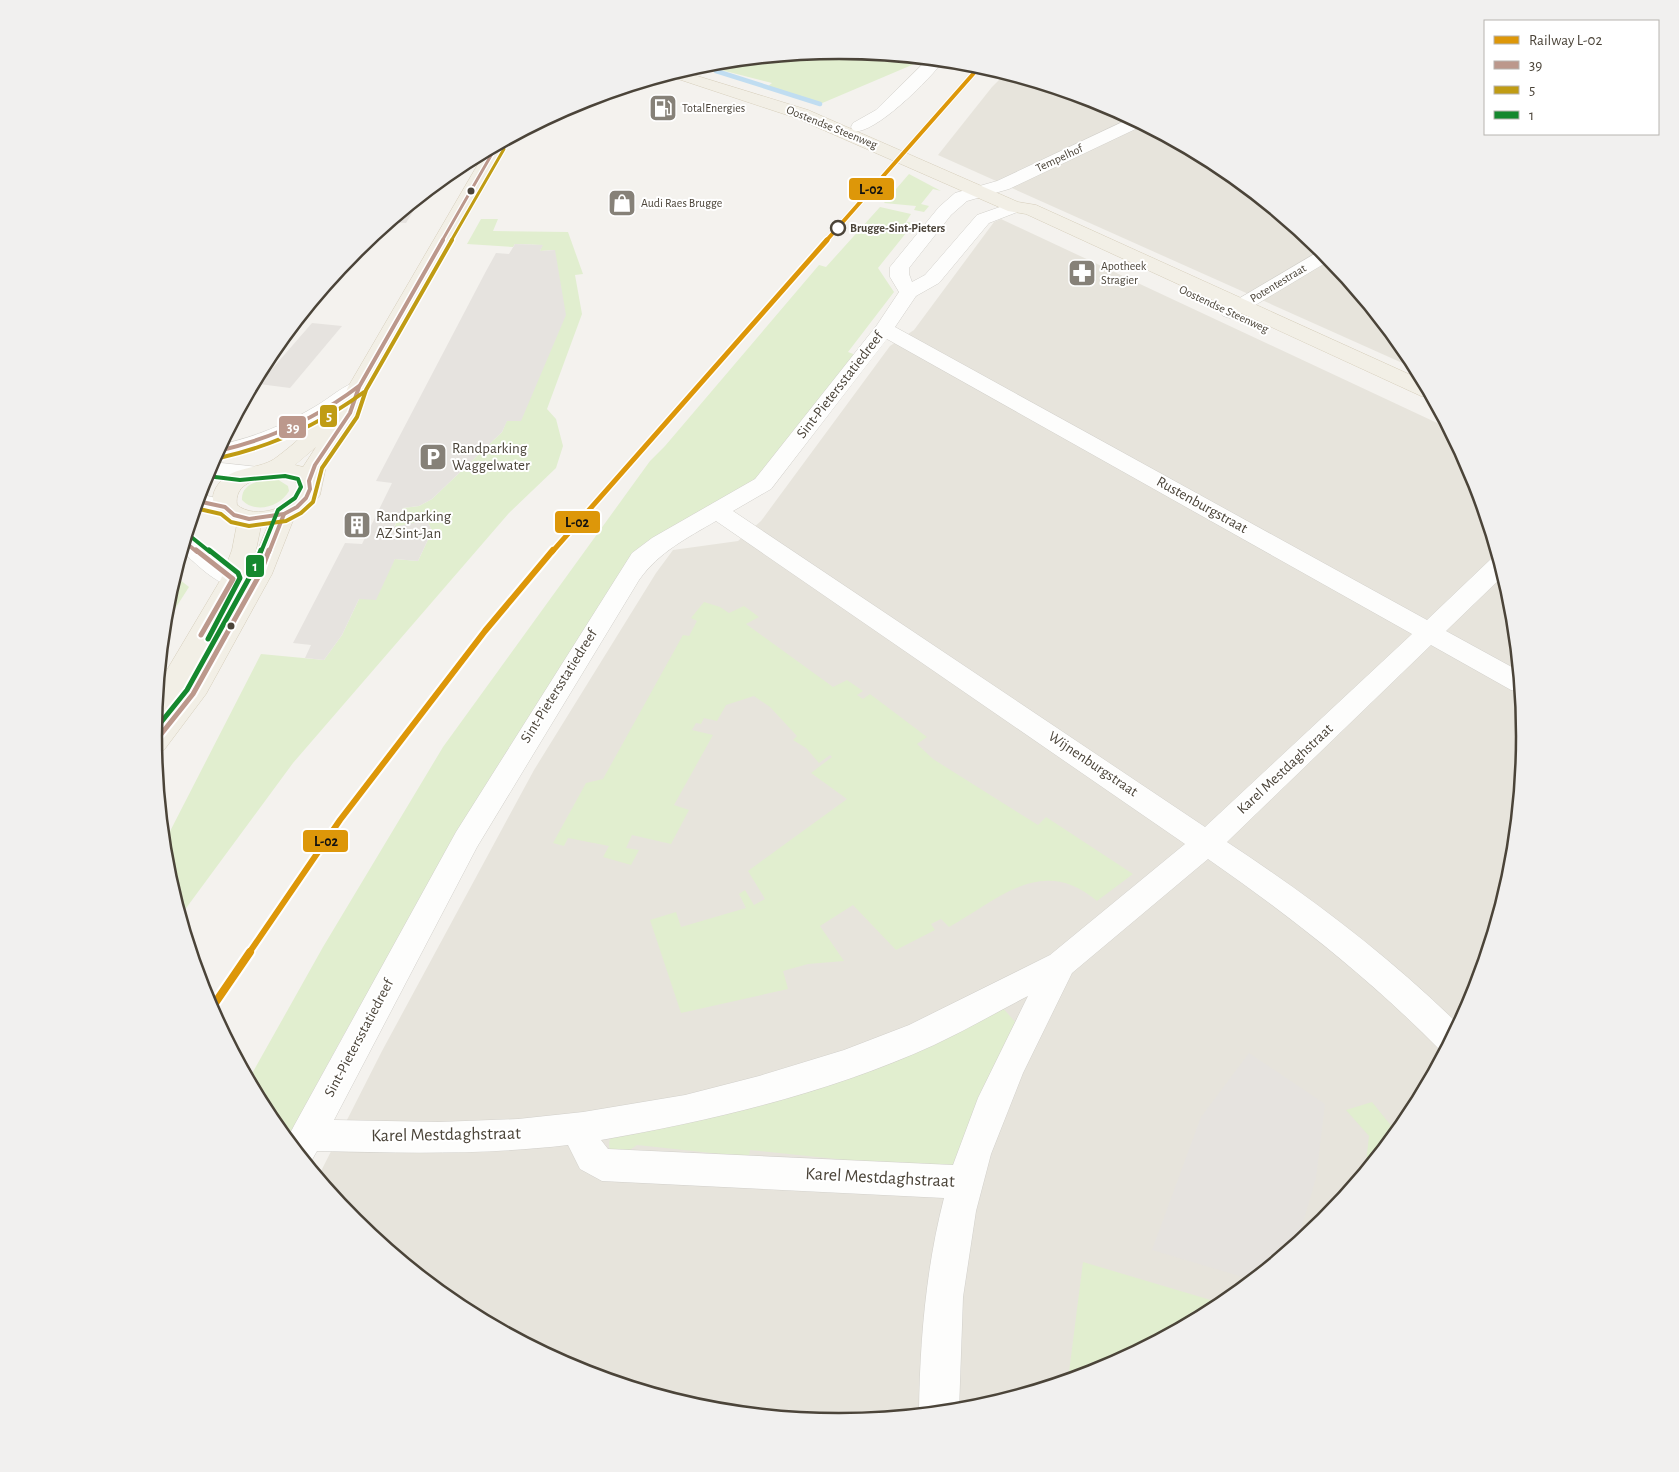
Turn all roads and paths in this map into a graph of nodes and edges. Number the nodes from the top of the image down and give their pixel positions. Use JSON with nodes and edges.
{"nodes":[{"id":1,"x":931,"y":65,"type":"edge"},
{"id":2,"x":685,"y":77,"type":"edge"},
{"id":3,"x":1130,"y":125,"type":"edge"},
{"id":4,"x":859,"y":127,"type":"dead end"},
{"id":5,"x":491,"y":155,"type":"edge"},
{"id":6,"x":979,"y":192,"type":"junction"},
{"id":7,"x":1014,"y":207,"type":"junction"},
{"id":8,"x":1319,"y":258,"type":"edge"},
{"id":9,"x":908,"y":292,"type":"junction"},
{"id":10,"x":1236,"y":308,"type":"junction"},
{"id":11,"x":884,"y":329,"type":"junction"},
{"id":12,"x":359,"y":387,"type":"junction"},
{"id":13,"x":1420,"y":387,"type":"edge"},
{"id":14,"x":1430,"y":404,"type":"edge"},
{"id":15,"x":226,"y":449,"type":"edge"},
{"id":16,"x":278,"y":468,"type":"junction"},
{"id":17,"x":218,"y":469,"type":"edge"},
{"id":18,"x":251,"y":472,"type":"junction"},
{"id":19,"x":309,"y":481,"type":"junction"},
{"id":20,"x":204,"y":502,"type":"edge"},
{"id":21,"x":225,"y":507,"type":"junction"},
{"id":22,"x":717,"y":512,"type":"junction"},
{"id":23,"x":284,"y":514,"type":"junction"},
{"id":24,"x":249,"y":519,"type":"junction"},
{"id":25,"x":190,"y":546,"type":"edge"},
{"id":26,"x":1496,"y":569,"type":"edge"},
{"id":27,"x":233,"y":579,"type":"junction"},
{"id":28,"x":1430,"y":631,"type":"junction"},
{"id":29,"x":1514,"y":679,"type":"edge"},
{"id":30,"x":163,"y":712,"type":"edge"},
{"id":31,"x":162,"y":732,"type":"edge"},
{"id":32,"x":1208,"y":842,"type":"junction"},
{"id":33,"x":1061,"y":964,"type":"junction"},
{"id":34,"x":1448,"y":1035,"type":"edge"},
{"id":35,"x":583,"y":1128,"type":"junction"},
{"id":36,"x":303,"y":1144,"type":"edge"},
{"id":37,"x":965,"y":1182,"type":"junction"},
{"id":38,"x":939,"y":1405,"type":"edge"}],
"edges":[{"from":1,"to":4,"type":"street"},
{"from":2,"to":6,"type":"main road","name":"Oostendse Steenweg"},
{"from":3,"to":6,"type":"street","name":"Tempelhof"},
{"from":5,"to":12,"type":"main road"},
{"from":6,"to":7,"type":"main road","name":"Oostendse Steenweg"},
{"from":6,"to":9,"type":"street"},
{"from":7,"to":9,"type":"street","name":"Sint-Pietersstatiedreef"},
{"from":7,"to":10,"type":"main road","name":"Oostendse Steenweg"},
{"from":8,"to":10,"type":"street","name":"Potentestraat"},
{"from":9,"to":11,"type":"street","name":"Sint-Pietersstatiedreef"},
{"from":10,"to":13,"type":"main road","name":"Oostendse Steenweg"},
{"from":10,"to":14,"type":"main road","name":"Oostendse Steenweg"},
{"from":11,"to":22,"type":"street","name":"Sint-Pietersstatiedreef"},
{"from":11,"to":28,"type":"street","name":"Rustenburgstraat"},
{"from":12,"to":15,"type":"street"},
{"from":12,"to":16,"type":"main road"},
{"from":12,"to":19,"type":"main road"},
{"from":16,"to":18,"type":"main road"},
{"from":16,"to":19,"type":"main road"},
{"from":17,"to":18,"type":"street"},
{"from":18,"to":21,"type":"main road"},
{"from":19,"to":23,"type":"main road"},
{"from":20,"to":21,"type":"street"},
{"from":21,"to":24,"type":"main road"},
{"from":22,"to":32,"type":"street","name":"Wijnenburgstraat"},
{"from":22,"to":36,"type":"street","name":"Sint-Pietersstatiedreef"},
{"from":23,"to":24,"type":"main road"},
{"from":23,"to":31,"type":"main road"},
{"from":24,"to":27,"type":"main road"},
{"from":25,"to":27,"type":"street"},
{"from":26,"to":28,"type":"street","name":"Karel Mestdaghstraat"},
{"from":27,"to":30,"type":"main road"},
{"from":28,"to":29,"type":"street","name":"Rustenburgstraat"},
{"from":28,"to":32,"type":"street","name":"Karel Mestdaghstraat"},
{"from":32,"to":33,"type":"street","name":"Karel Mestdaghstraat"},
{"from":32,"to":34,"type":"street","name":"Wijnenburgstraat"},
{"from":33,"to":35,"type":"street","name":"Karel Mestdaghstraat"},
{"from":33,"to":37,"type":"street","name":"Karel Mestdaghstraat"},
{"from":35,"to":36,"type":"street","name":"Karel Mestdaghstraat"},
{"from":35,"to":37,"type":"street","name":"Karel Mestdaghstraat"},
{"from":37,"to":38,"type":"street"}]}
